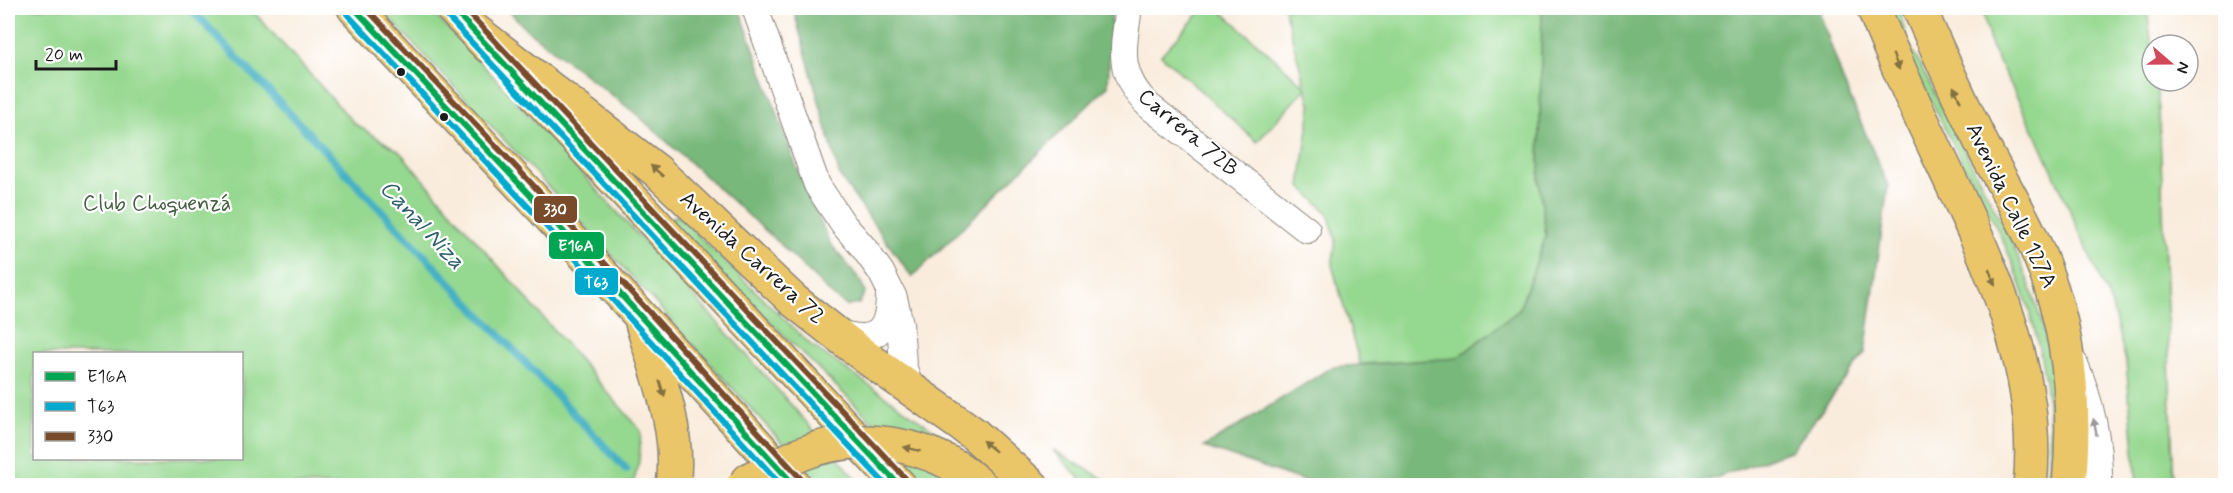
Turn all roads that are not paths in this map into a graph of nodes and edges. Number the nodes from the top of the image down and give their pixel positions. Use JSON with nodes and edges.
{"nodes":[{"id":1,"x":354,"y":8,"type":"edge"},
{"id":2,"x":754,"y":8,"type":"edge"},
{"id":3,"x":1129,"y":8,"type":"edge"},
{"id":4,"x":1874,"y":8,"type":"edge"},
{"id":5,"x":1919,"y":8,"type":"edge"},
{"id":6,"x":462,"y":19,"type":"edge"},
{"id":7,"x":1307,"y":230,"type":"dead end"},
{"id":8,"x":889,"y":286,"type":"junction"},
{"id":9,"x":638,"y":313,"type":"junction"},
{"id":10,"x":831,"y":330,"type":"junction"},
{"id":11,"x":2065,"y":341,"type":"junction"},
{"id":12,"x":909,"y":386,"type":"junction"},
{"id":13,"x":673,"y":486,"type":"edge"},
{"id":14,"x":743,"y":486,"type":"edge"},
{"id":15,"x":795,"y":486,"type":"edge"},
{"id":16,"x":900,"y":486,"type":"edge"},
{"id":17,"x":981,"y":486,"type":"edge"},
{"id":18,"x":1032,"y":486,"type":"edge"},
{"id":19,"x":2030,"y":486,"type":"edge"},
{"id":20,"x":2069,"y":486,"type":"edge"},
{"id":21,"x":2099,"y":486,"type":"edge"}],
"edges":[{"from":1,"to":9,"type":"main road"},
{"from":2,"to":8,"type":"street"},
{"from":3,"to":7,"type":"street","name":"Carrera 72B"},
{"from":4,"to":19,"type":"main road","name":"Avenida Calle 127A","one_way":true},
{"from":11,"to":5,"type":"main road","name":"Avenida Calle 127A","one_way":true},
{"from":10,"to":6,"type":"main road","name":"Avenida Carrera 72","one_way":true},
{"from":6,"to":16,"type":"main road","name":"Avenida Carrera 72"},
{"from":8,"to":10,"type":"street"},
{"from":8,"to":12,"type":"street"},
{"from":9,"to":13,"type":"main road","one_way":true},
{"from":9,"to":15,"type":"main road"},
{"from":10,"to":12,"type":"main road","name":"Avenida Carrera 72"},
{"from":11,"to":20,"type":"main road","name":"Avenida Calle 127A"},
{"from":21,"to":11,"type":"street","one_way":true},
{"from":18,"to":12,"type":"main road","name":"Avenida Carrera 72","one_way":true},
{"from":17,"to":14,"type":"main road","one_way":true,"bridge":true}]}
